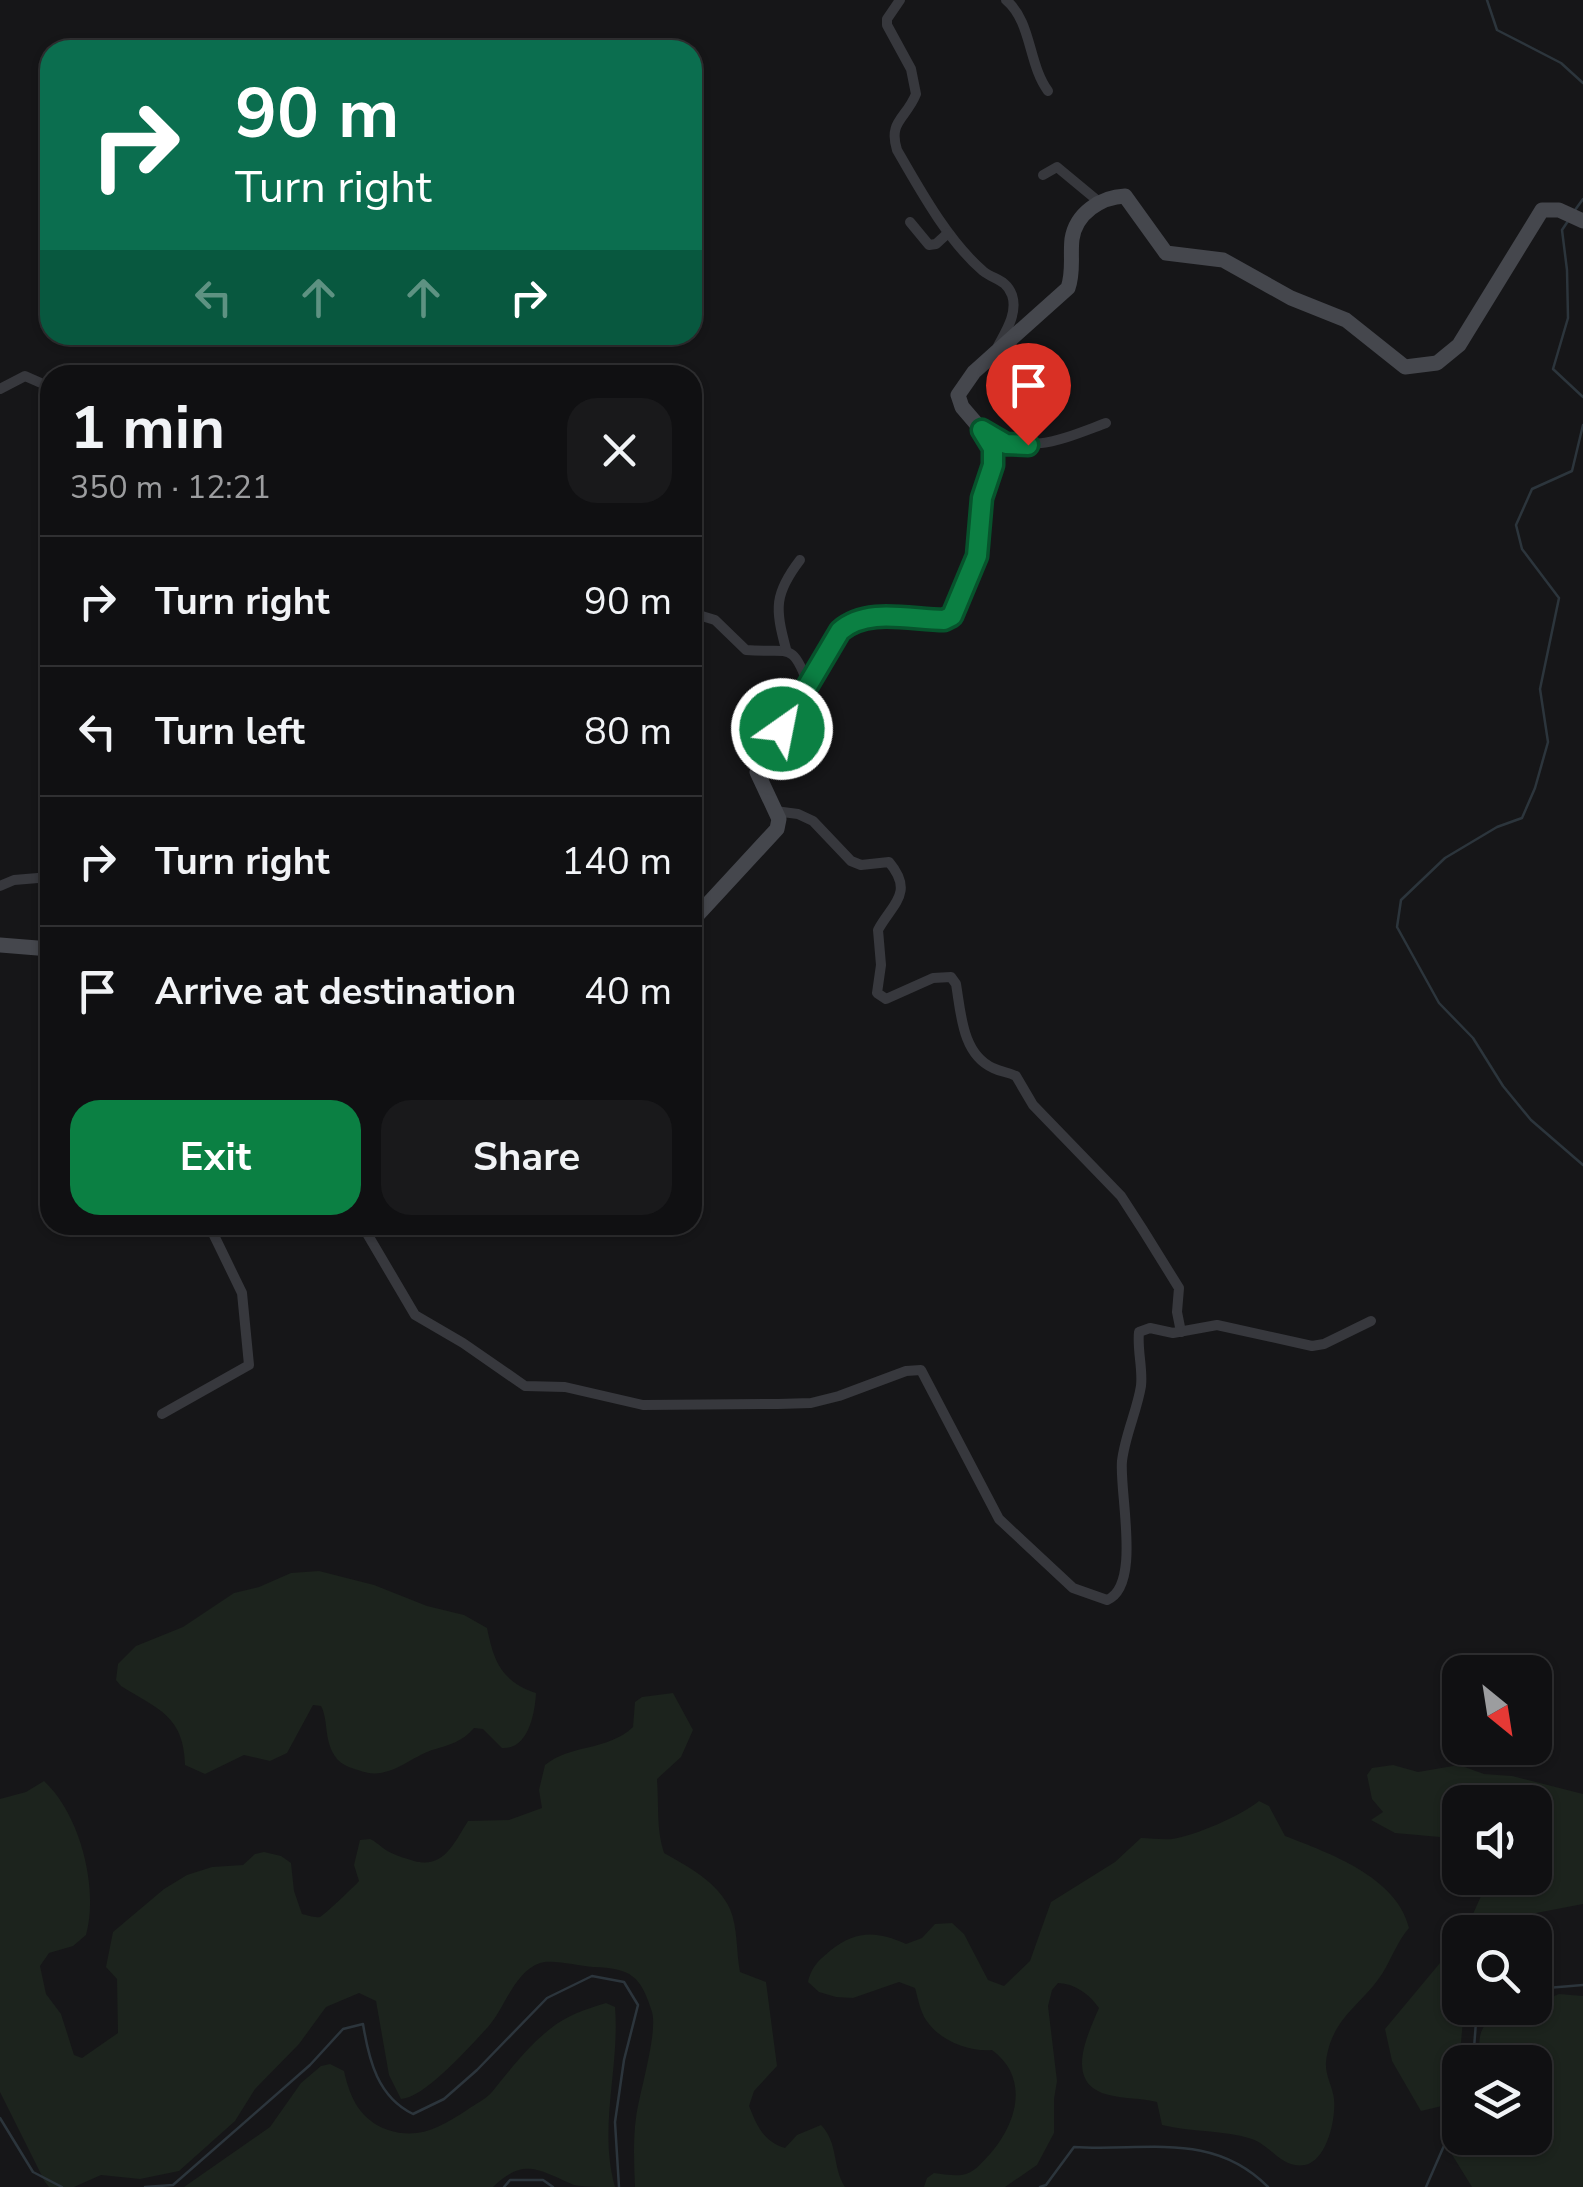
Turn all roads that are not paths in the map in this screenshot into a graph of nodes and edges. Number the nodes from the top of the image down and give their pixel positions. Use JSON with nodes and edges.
{"nodes":[{"id":1,"x":900,"y":0,"type":"edge"},
{"id":2,"x":1006,"y":0,"type":"edge"},
{"id":3,"x":1048,"y":91,"type":"dead end"},
{"id":4,"x":1043,"y":175,"type":"dead end"},
{"id":5,"x":1098,"y":202,"type":"junction"},
{"id":6,"x":1581,"y":219,"type":"edge"},
{"id":7,"x":910,"y":222,"type":"dead end"},
{"id":8,"x":948,"y":233,"type":"junction"},
{"id":9,"x":992,"y":356,"type":"junction"},
{"id":10,"x":40,"y":383,"type":"edge"},
{"id":11,"x":0,"y":389,"type":"edge"},
{"id":12,"x":1106,"y":423,"type":"dead end"},
{"id":13,"x":982,"y":430,"type":"junction"},
{"id":14,"x":800,"y":560,"type":"dead end"},
{"id":15,"x":702,"y":617,"type":"edge"},
{"id":16,"x":786,"y":649,"type":"junction"},
{"id":17,"x":809,"y":687,"type":"junction"},
{"id":18,"x":775,"y":810,"type":"junction"},
{"id":19,"x":40,"y":877,"type":"edge"},
{"id":20,"x":0,"y":886,"type":"edge"},
{"id":21,"x":702,"y":910,"type":"edge"},
{"id":22,"x":0,"y":945,"type":"edge"},
{"id":23,"x":40,"y":948,"type":"edge"},
{"id":24,"x":214,"y":1235,"type":"edge"},
{"id":25,"x":368,"y":1235,"type":"edge"},
{"id":26,"x":1372,"y":1322,"type":"dead end"},
{"id":27,"x":1182,"y":1332,"type":"junction"},
{"id":28,"x":162,"y":1414,"type":"dead end"}],
"edges":[{"from":1,"to":8,"type":"street"},
{"from":2,"to":3,"type":"street"},
{"from":4,"to":5,"type":"street"},
{"from":5,"to":6,"type":"street"},
{"from":5,"to":9,"type":"street"},
{"from":7,"to":8,"type":"street"},
{"from":8,"to":9,"type":"street"},
{"from":9,"to":13,"type":"street"},
{"from":10,"to":11,"type":"street"},
{"from":12,"to":13,"type":"street"},
{"from":13,"to":17,"type":"street"},
{"from":14,"to":16,"type":"street"},
{"from":15,"to":16,"type":"street"},
{"from":16,"to":17,"type":"street"},
{"from":17,"to":18,"type":"street"},
{"from":18,"to":21,"type":"street"},
{"from":18,"to":27,"type":"street"},
{"from":19,"to":20,"type":"street"},
{"from":22,"to":23,"type":"street"},
{"from":24,"to":28,"type":"street"},
{"from":25,"to":27,"type":"street"},
{"from":26,"to":27,"type":"street"}]}
